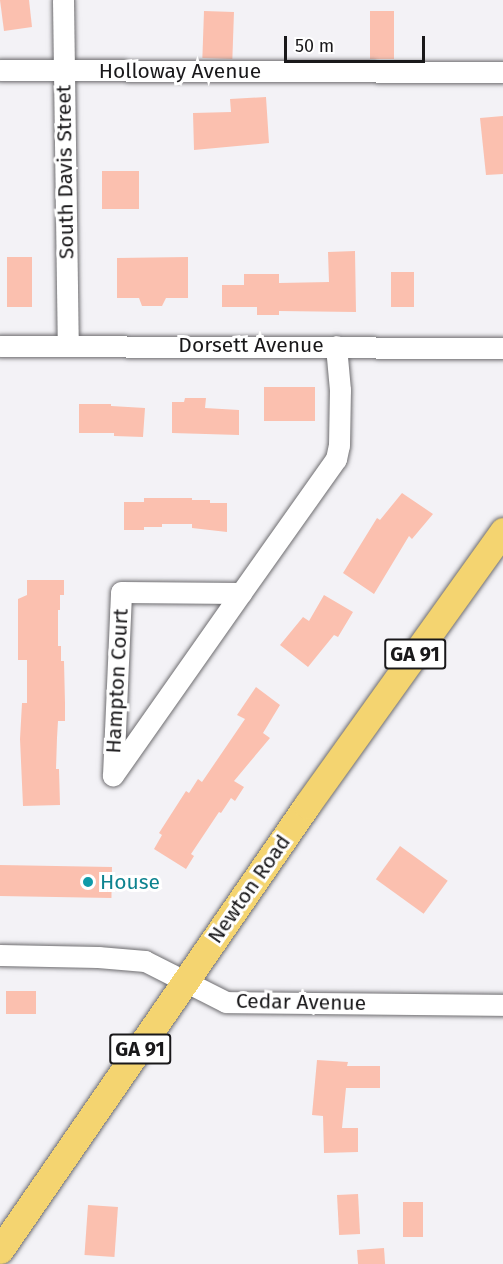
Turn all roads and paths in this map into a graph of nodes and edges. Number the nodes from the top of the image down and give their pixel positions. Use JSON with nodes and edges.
{"nodes":[{"id":1,"x":63,"y":0,"type":"edge"},
{"id":2,"x":0,"y":70,"type":"edge"},
{"id":3,"x":63,"y":70,"type":"junction"},
{"id":4,"x":503,"y":72,"type":"edge"},
{"id":5,"x":68,"y":344,"type":"junction"},
{"id":6,"x":0,"y":346,"type":"edge"},
{"id":7,"x":336,"y":346,"type":"junction"},
{"id":8,"x":503,"y":348,"type":"edge"},
{"id":9,"x":503,"y":531,"type":"edge"},
{"id":10,"x":241,"y":594,"type":"junction"},
{"id":11,"x":0,"y":955,"type":"edge"},
{"id":12,"x":184,"y":981,"type":"junction"},
{"id":13,"x":503,"y":1005,"type":"edge"},
{"id":14,"x":0,"y":1250,"type":"edge"}],
"edges":[{"from":1,"to":3,"type":"street","name":"South Davis Street"},
{"from":2,"to":3,"type":"street","name":"Holloway Avenue"},
{"from":3,"to":4,"type":"street","name":"Holloway Avenue"},
{"from":3,"to":5,"type":"street","name":"South Davis Street"},
{"from":5,"to":6,"type":"street","name":"Dorsett Avenue"},
{"from":5,"to":7,"type":"street","name":"Dorsett Avenue"},
{"from":7,"to":8,"type":"street","name":"Dorsett Avenue"},
{"from":7,"to":10,"type":"street","name":"Hampton Court"},
{"from":9,"to":12,"type":"main road","name":"Newton Road","number":"GA 91"},
{"from":10,"to":10,"type":"street","name":"Hampton Court"},
{"from":11,"to":12,"type":"street","name":"Cedar Avenue"},
{"from":12,"to":13,"type":"street","name":"Cedar Avenue"},
{"from":12,"to":14,"type":"main road","name":"Newton Road","number":"GA 91"}]}
